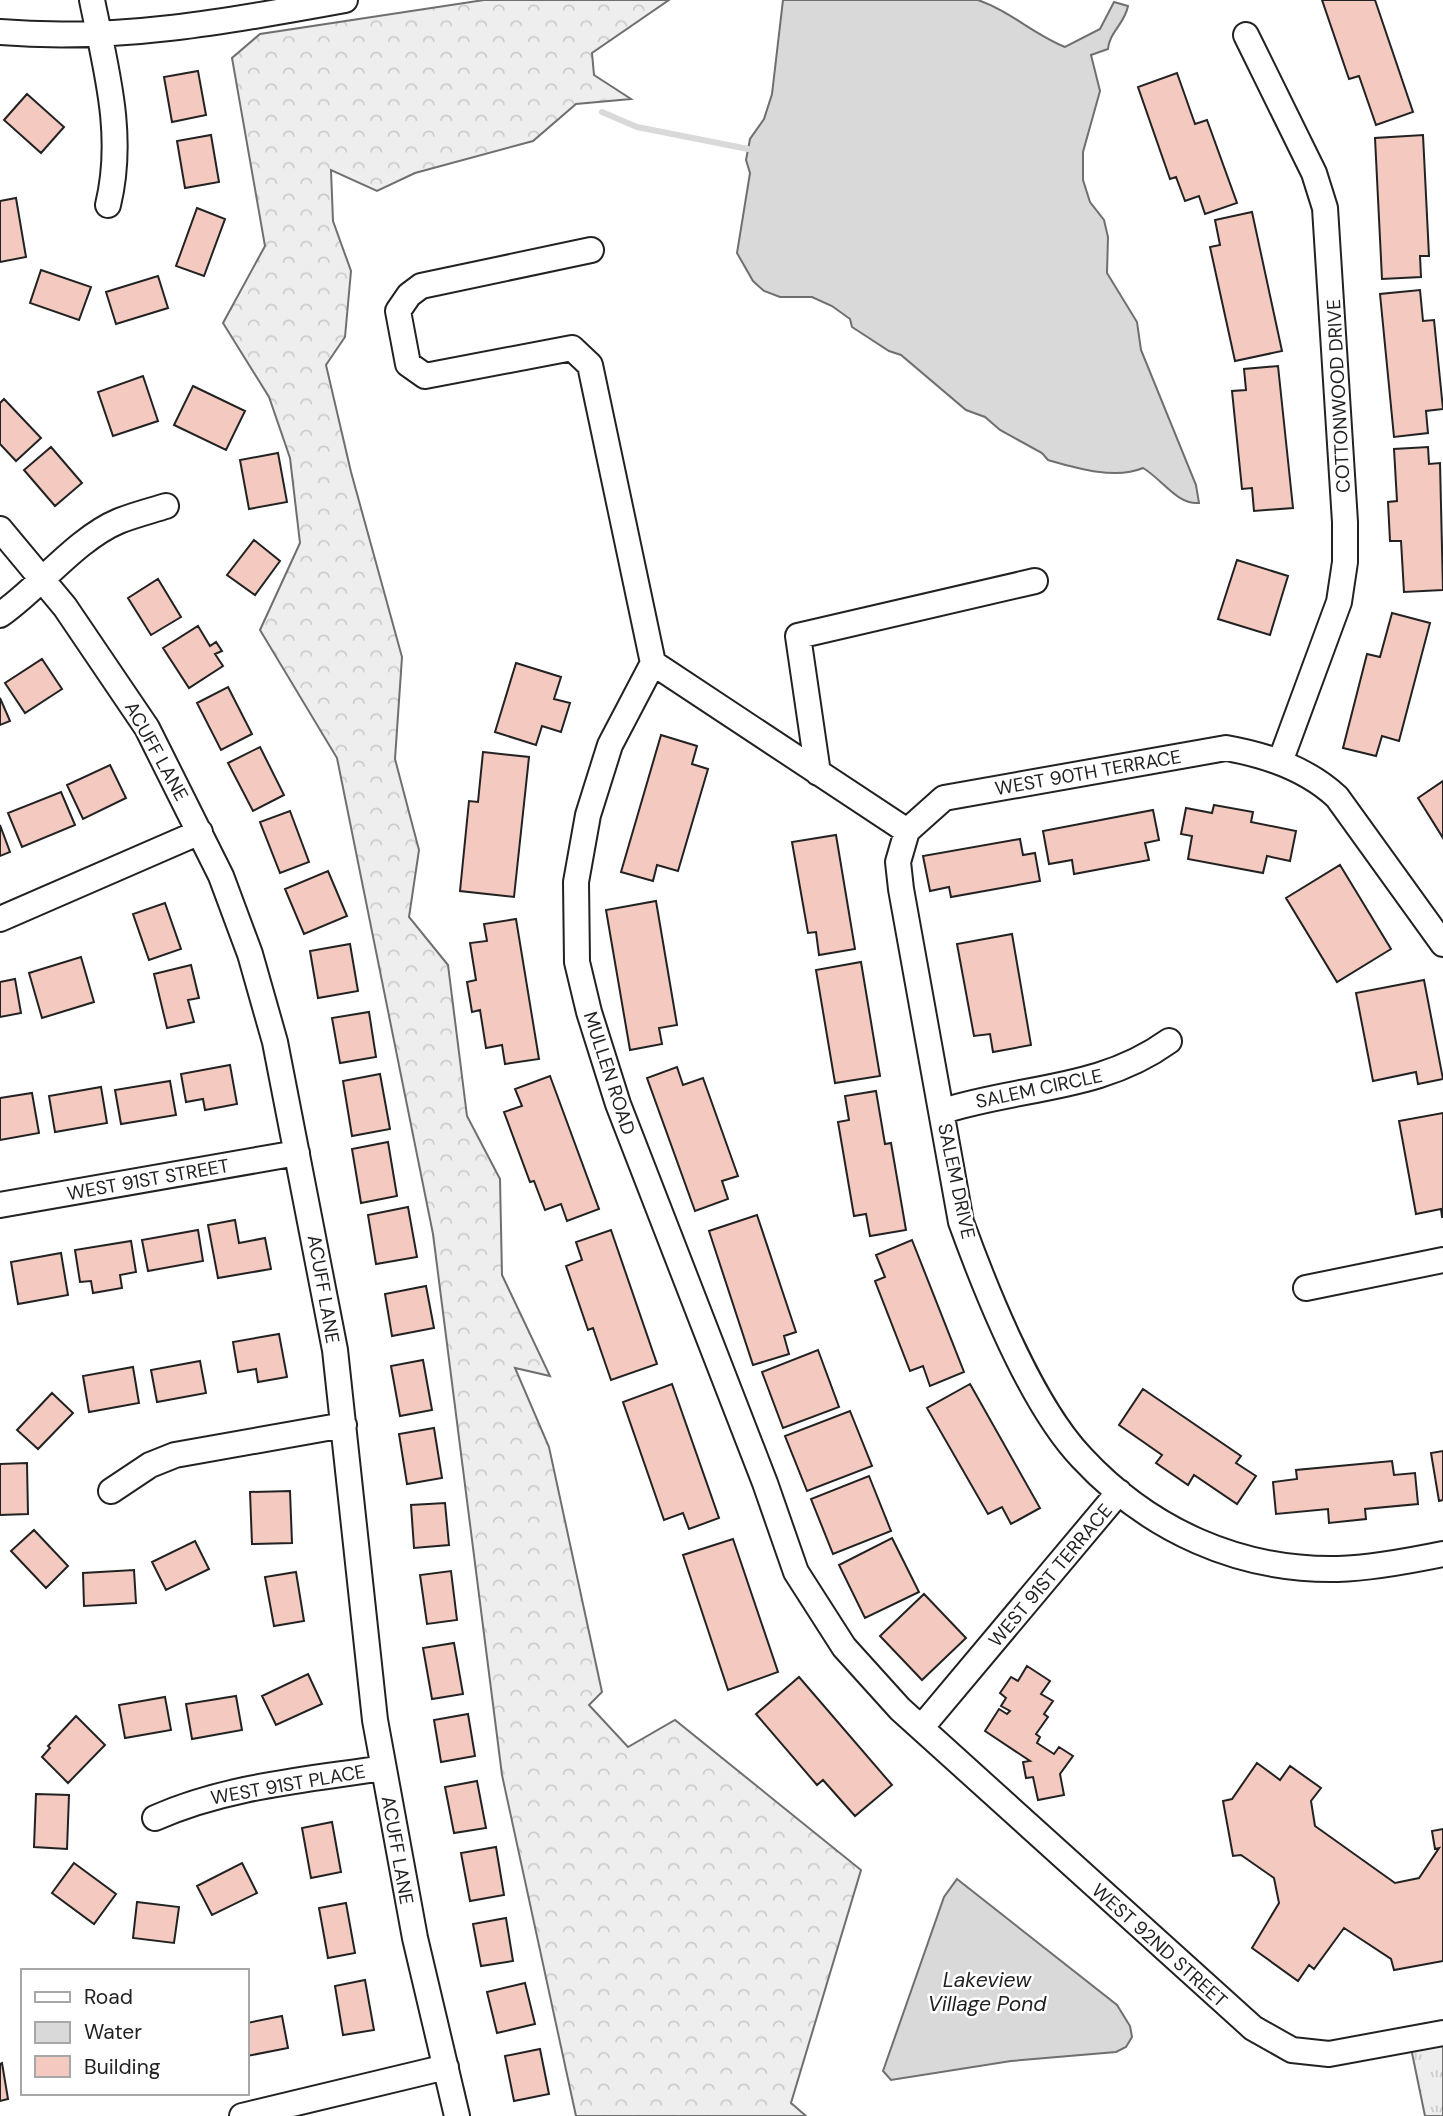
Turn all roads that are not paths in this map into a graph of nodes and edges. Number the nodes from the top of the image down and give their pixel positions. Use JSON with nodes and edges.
{"nodes":[{"id":1,"x":92,"y":0,"type":"edge"},
{"id":2,"x":345,"y":0,"type":"edge"},
{"id":3,"x":0,"y":32,"type":"edge"},
{"id":4,"x":100,"y":35,"type":"junction"},
{"id":5,"x":1246,"y":35,"type":"dead end"},
{"id":6,"x":108,"y":205,"type":"dead end"},
{"id":7,"x":591,"y":250,"type":"dead end"},
{"id":8,"x":166,"y":506,"type":"dead end"},
{"id":9,"x":0,"y":530,"type":"edge"},
{"id":10,"x":1035,"y":580,"type":"dead end"},
{"id":11,"x":43,"y":581,"type":"junction"},
{"id":12,"x":0,"y":615,"type":"edge"},
{"id":13,"x":653,"y":663,"type":"junction"},
{"id":14,"x":1280,"y":762,"type":"junction"},
{"id":15,"x":818,"y":773,"type":"junction"},
{"id":16,"x":907,"y":831,"type":"junction"},
{"id":17,"x":200,"y":832,"type":"junction"},
{"id":18,"x":0,"y":919,"type":"edge"},
{"id":19,"x":1440,"y":934,"type":"edge"},
{"id":20,"x":1169,"y":1041,"type":"dead end"},
{"id":21,"x":943,"y":1111,"type":"junction"},
{"id":22,"x":297,"y":1153,"type":"junction"},
{"id":23,"x":0,"y":1205,"type":"edge"},
{"id":24,"x":1443,"y":1260,"type":"edge"},
{"id":25,"x":1306,"y":1288,"type":"dead end"},
{"id":26,"x":344,"y":1425,"type":"junction"},
{"id":27,"x":111,"y":1491,"type":"dead end"},
{"id":28,"x":1119,"y":1492,"type":"junction"},
{"id":29,"x":1443,"y":1554,"type":"edge"},
{"id":30,"x":921,"y":1728,"type":"junction"},
{"id":31,"x":383,"y":1768,"type":"junction"},
{"id":32,"x":155,"y":1818,"type":"dead end"},
{"id":33,"x":1443,"y":2034,"type":"edge"},
{"id":34,"x":446,"y":2067,"type":"junction"},
{"id":35,"x":242,"y":2116,"type":"edge"},
{"id":36,"x":457,"y":2116,"type":"edge"}],
"edges":[{"from":1,"to":4,"type":"street"},
{"from":2,"to":4,"type":"street"},
{"from":3,"to":4,"type":"street"},
{"from":4,"to":6,"type":"street"},
{"from":5,"to":14,"type":"street","name":"COTTONWOOD DRIVE"},
{"from":7,"to":13,"type":"street"},
{"from":8,"to":11,"type":"street"},
{"from":9,"to":11,"type":"street","name":"ACUFF LANE"},
{"from":10,"to":15,"type":"street"},
{"from":11,"to":12,"type":"street"},
{"from":11,"to":17,"type":"street","name":"ACUFF LANE"},
{"from":13,"to":15,"type":"street"},
{"from":13,"to":30,"type":"street","name":"MULLEN ROAD"},
{"from":14,"to":16,"type":"street","name":"WEST 90TH TERRACE"},
{"from":14,"to":19,"type":"street","name":"WEST 90TH TERRACE"},
{"from":15,"to":16,"type":"street"},
{"from":16,"to":21,"type":"street","name":"SALEM DRIVE"},
{"from":17,"to":18,"type":"street"},
{"from":17,"to":22,"type":"street","name":"ACUFF LANE"},
{"from":20,"to":21,"type":"street","name":"SALEM CIRCLE"},
{"from":21,"to":28,"type":"street","name":"SALEM DRIVE"},
{"from":22,"to":23,"type":"street","name":"WEST 91ST STREET"},
{"from":22,"to":26,"type":"street","name":"ACUFF LANE"},
{"from":24,"to":25,"type":"street"},
{"from":26,"to":27,"type":"street"},
{"from":26,"to":31,"type":"street","name":"ACUFF LANE"},
{"from":28,"to":29,"type":"street","name":"WEST 91ST TERRACE"},
{"from":28,"to":30,"type":"street","name":"WEST 91ST TERRACE"},
{"from":30,"to":33,"type":"street","name":"WEST 92ND STREET"},
{"from":31,"to":32,"type":"street","name":"WEST 91ST PLACE"},
{"from":31,"to":34,"type":"street","name":"ACUFF LANE"},
{"from":34,"to":35,"type":"street"},
{"from":34,"to":36,"type":"street","name":"ACUFF LANE"}]}
